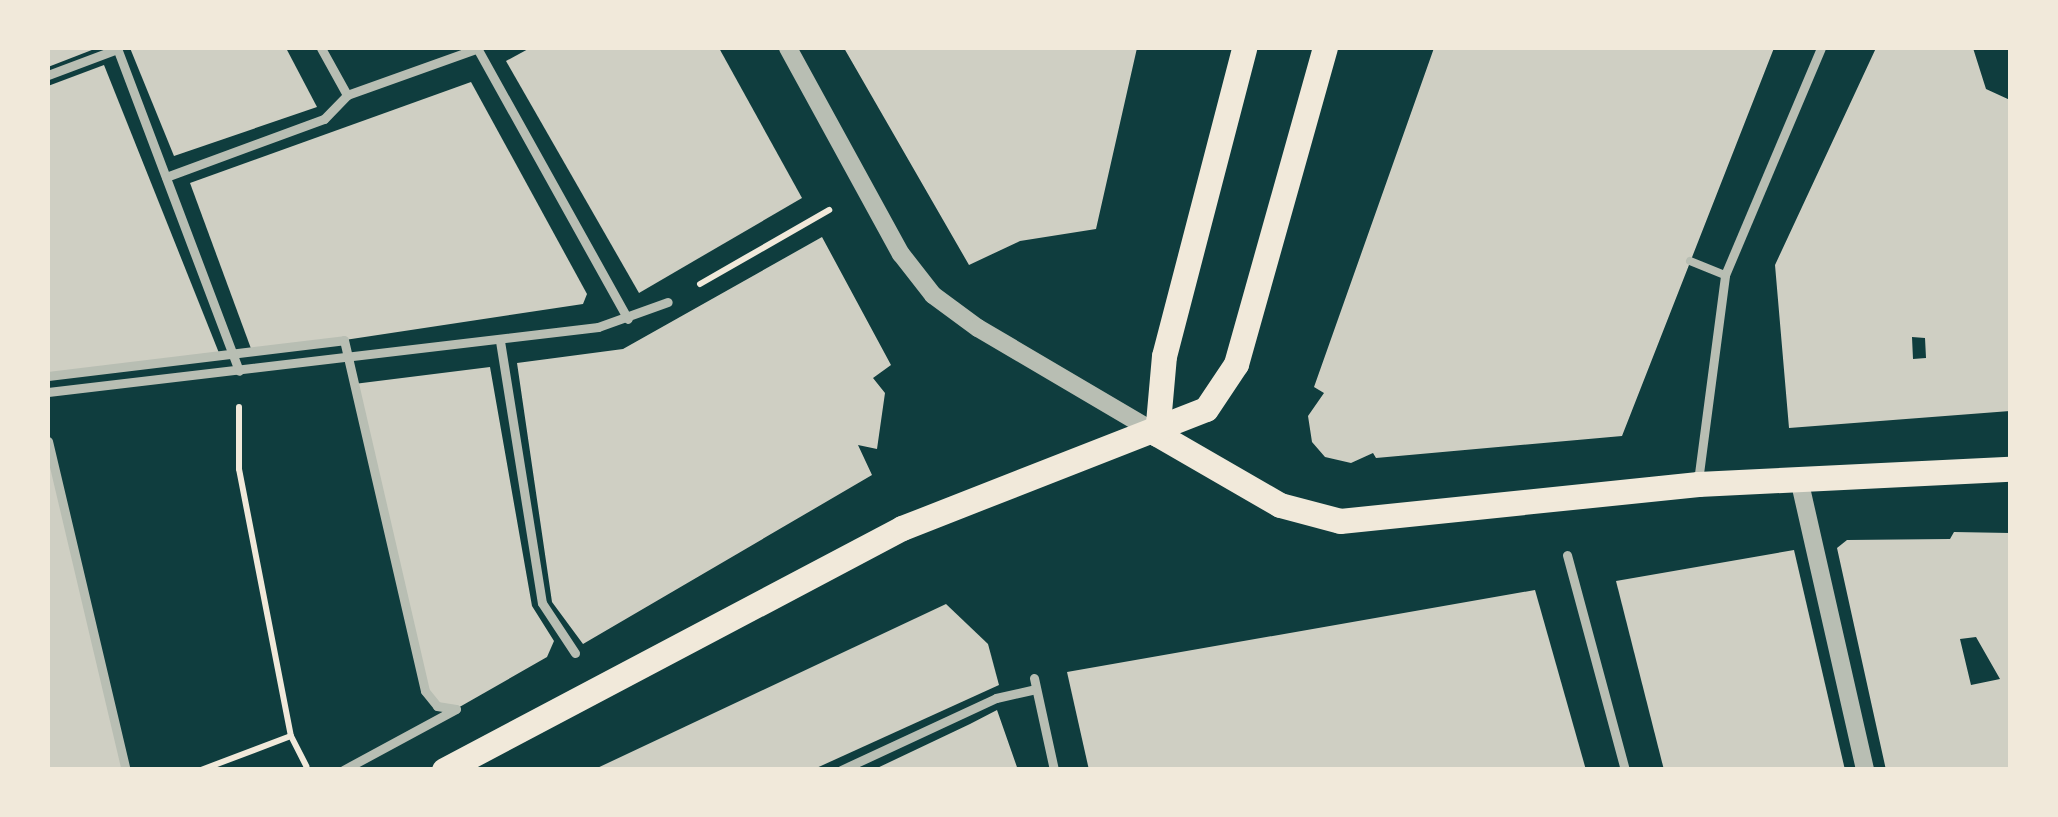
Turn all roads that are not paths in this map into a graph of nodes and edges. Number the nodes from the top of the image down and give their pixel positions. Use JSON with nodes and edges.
{"nodes":[{"id":1,"x":117,"y":48,"type":"edge"},
{"id":2,"x":321,"y":48,"type":"edge"},
{"id":3,"x":477,"y":48,"type":"edge"},
{"id":4,"x":788,"y":48,"type":"edge"},
{"id":5,"x":1244,"y":48,"type":"edge"},
{"id":6,"x":1325,"y":48,"type":"edge"},
{"id":7,"x":1821,"y":48,"type":"edge"},
{"id":8,"x":48,"y":76,"type":"edge"},
{"id":9,"x":346,"y":95,"type":"junction"},
{"id":10,"x":166,"y":177,"type":"junction"},
{"id":11,"x":1690,"y":261,"type":"dead end"},
{"id":12,"x":1725,"y":275,"type":"junction"},
{"id":13,"x":668,"y":302,"type":"road end"},
{"id":14,"x":628,"y":319,"type":"junction"},
{"id":15,"x":500,"y":341,"type":"junction"},
{"id":16,"x":235,"y":354,"type":"junction"},
{"id":17,"x":347,"y":354,"type":"junction"},
{"id":18,"x":239,"y":371,"type":"junction"},
{"id":19,"x":48,"y":376,"type":"edge"},
{"id":20,"x":48,"y":392,"type":"edge"},
{"id":21,"x":1157,"y":434,"type":"junction"},
{"id":22,"x":48,"y":441,"type":"edge"},
{"id":23,"x":2010,"y":469,"type":"edge"},
{"id":24,"x":1799,"y":479,"type":"junction"},
{"id":25,"x":1698,"y":484,"type":"junction"},
{"id":26,"x":1567,"y":555,"type":"dead end"},
{"id":27,"x":574,"y":653,"type":"dead end"},
{"id":28,"x":126,"y":770,"type":"edge"},
{"id":29,"x":343,"y":770,"type":"edge"},
{"id":30,"x":444,"y":770,"type":"edge"},
{"id":31,"x":841,"y":770,"type":"edge"},
{"id":32,"x":1054,"y":770,"type":"edge"},
{"id":33,"x":1625,"y":770,"type":"edge"},
{"id":34,"x":1865,"y":770,"type":"edge"}],
"edges":[{"from":1,"to":8,"type":"street"},
{"from":1,"to":10,"type":"street"},
{"from":2,"to":9,"type":"street"},
{"from":3,"to":9,"type":"street"},
{"from":3,"to":14,"type":"street"},
{"from":4,"to":21,"type":"street"},
{"from":5,"to":21,"type":"main road"},
{"from":6,"to":21,"type":"main road"},
{"from":7,"to":12,"type":"street"},
{"from":9,"to":10,"type":"street"},
{"from":10,"to":16,"type":"street"},
{"from":11,"to":12,"type":"lane"},
{"from":12,"to":25,"type":"street"},
{"from":13,"to":14,"type":"street"},
{"from":14,"to":15,"type":"street"},
{"from":15,"to":17,"type":"street"},
{"from":15,"to":27,"type":"street"},
{"from":16,"to":17,"type":"street"},
{"from":16,"to":18,"type":"street"},
{"from":16,"to":19,"type":"street"},
{"from":17,"to":18,"type":"street"},
{"from":17,"to":29,"type":"street"},
{"from":18,"to":20,"type":"street"},
{"from":21,"to":25,"type":"main road"},
{"from":21,"to":30,"type":"main road"},
{"from":22,"to":28,"type":"street"},
{"from":23,"to":24,"type":"main road"},
{"from":24,"to":25,"type":"main road"},
{"from":24,"to":34,"type":"street"},
{"from":26,"to":33,"type":"street"},
{"from":31,"to":32,"type":"street"}]}
